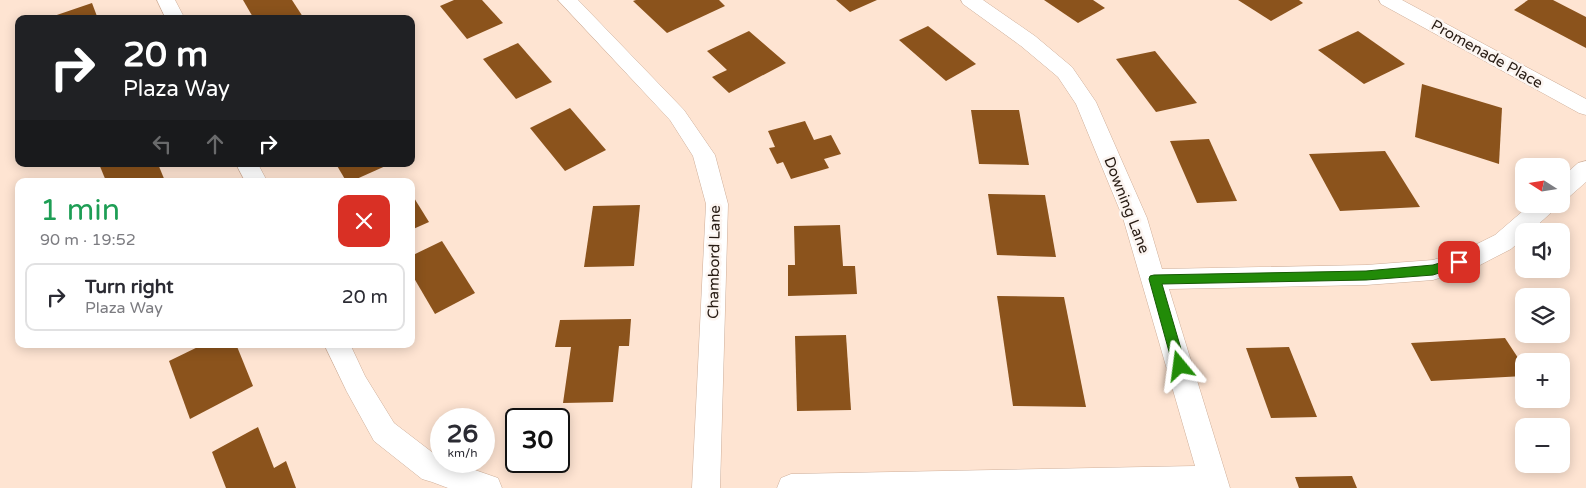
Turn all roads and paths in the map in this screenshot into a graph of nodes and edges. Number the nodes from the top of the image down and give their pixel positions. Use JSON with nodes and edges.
{"nodes":[{"id":1,"x":166,"y":0,"type":"edge"},
{"id":2,"x":567,"y":0,"type":"edge"},
{"id":3,"x":970,"y":0,"type":"edge"},
{"id":4,"x":1388,"y":0,"type":"edge"},
{"id":5,"x":174,"y":15,"type":"edge"},
{"id":6,"x":1586,"y":108,"type":"edge"},
{"id":7,"x":1586,"y":169,"type":"edge"},
{"id":8,"x":1570,"y":183,"type":"edge"},
{"id":9,"x":1536,"y":213,"type":"edge"},
{"id":10,"x":1154,"y":279,"type":"junction"},
{"id":11,"x":339,"y":348,"type":"edge"},
{"id":12,"x":1215,"y":484,"type":"edge"},
{"id":13,"x":488,"y":488,"type":"edge"},
{"id":14,"x":706,"y":488,"type":"edge"},
{"id":15,"x":791,"y":488,"type":"edge"}],
"edges":[{"from":1,"to":5,"type":"street"},
{"from":2,"to":14,"type":"street","name":"Chambord Lane"},
{"from":3,"to":10,"type":"street","name":"Downing Lane"},
{"from":4,"to":6,"type":"street","name":"Promenade Place"},
{"from":7,"to":8,"type":"street"},
{"from":9,"to":10,"type":"street"},
{"from":10,"to":12,"type":"street","name":"Downing Lane"},
{"from":11,"to":13,"type":"street"},
{"from":12,"to":15,"type":"street"}]}
